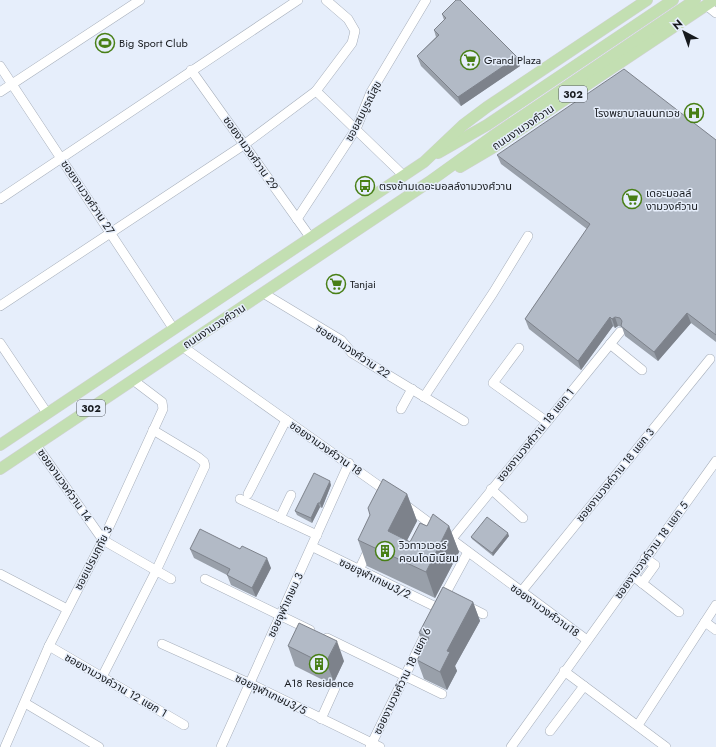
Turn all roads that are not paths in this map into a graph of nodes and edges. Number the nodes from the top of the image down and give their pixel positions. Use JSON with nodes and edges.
{"nodes":[{"id":1,"x":140,"y":0,"type":"edge"},
{"id":2,"x":298,"y":0,"type":"edge"},
{"id":3,"x":326,"y":0,"type":"edge"},
{"id":4,"x":426,"y":0,"type":"edge"},
{"id":5,"x":647,"y":0,"type":"edge"},
{"id":6,"x":673,"y":0,"type":"edge"},
{"id":7,"x":695,"y":0,"type":"edge"},
{"id":8,"x":710,"y":3,"type":"edge"},
{"id":9,"x":716,"y":13,"type":"edge"},
{"id":10,"x":0,"y":66,"type":"edge"},
{"id":11,"x":191,"y":70,"type":"junction"},
{"id":12,"x":12,"y":84,"type":"junction"},
{"id":13,"x":316,"y":91,"type":"junction"},
{"id":14,"x":0,"y":92,"type":"edge"},
{"id":15,"x":356,"y":129,"type":"junction"},
{"id":16,"x":245,"y":144,"type":"junction"},
{"id":17,"x":62,"y":159,"type":"junction"},
{"id":18,"x":424,"y":162,"type":"junction"},
{"id":19,"x":403,"y":175,"type":"junction"},
{"id":20,"x":429,"y":182,"type":"junction"},
{"id":21,"x":0,"y":199,"type":"edge"},
{"id":22,"x":297,"y":219,"type":"junction"},
{"id":23,"x":111,"y":232,"type":"junction"},
{"id":24,"x":528,"y":236,"type":"dead end"},
{"id":25,"x":310,"y":237,"type":"junction"},
{"id":26,"x":263,"y":294,"type":"junction"},
{"id":27,"x":0,"y":306,"type":"edge"},
{"id":28,"x":174,"y":328,"type":"junction"},
{"id":29,"x":620,"y":332,"type":"edge"},
{"id":30,"x":0,"y":343,"type":"edge"},
{"id":31,"x":610,"y":344,"type":"junction"},
{"id":32,"x":183,"y":347,"type":"junction"},
{"id":33,"x":519,"y":348,"type":"dead end"},
{"id":34,"x":710,"y":359,"type":"dead end"},
{"id":35,"x":642,"y":370,"type":"dead end"},
{"id":36,"x":133,"y":380,"type":"junction"},
{"id":37,"x":412,"y":389,"type":"junction"},
{"id":38,"x":424,"y":397,"type":"junction"},
{"id":39,"x":401,"y":409,"type":"dead end"},
{"id":40,"x":47,"y":413,"type":"junction"},
{"id":41,"x":286,"y":420,"type":"junction"},
{"id":42,"x":464,"y":421,"type":"dead end"},
{"id":43,"x":546,"y":421,"type":"junction"},
{"id":44,"x":153,"y":430,"type":"junction"},
{"id":45,"x":0,"y":445,"type":"edge"},
{"id":46,"x":36,"y":445,"type":"junction"},
{"id":47,"x":716,"y":461,"type":"edge"},
{"id":48,"x":349,"y":463,"type":"junction"},
{"id":49,"x":0,"y":469,"type":"edge"},
{"id":50,"x":491,"y":489,"type":"junction"},
{"id":51,"x":291,"y":496,"type":"dead end"},
{"id":52,"x":280,"y":518,"type":"junction"},
{"id":53,"x":523,"y":518,"type":"dead end"},
{"id":54,"x":317,"y":535,"type":"junction"},
{"id":55,"x":374,"y":539,"type":"edge"},
{"id":56,"x":103,"y":540,"type":"junction"},
{"id":57,"x":451,"y":540,"type":"junction"},
{"id":58,"x":313,"y":547,"type":"junction"},
{"id":59,"x":468,"y":552,"type":"junction"},
{"id":60,"x":645,"y":558,"type":"junction"},
{"id":61,"x":359,"y":570,"type":"junction"},
{"id":62,"x":156,"y":571,"type":"junction"},
{"id":63,"x":0,"y":574,"type":"edge"},
{"id":64,"x":633,"y":576,"type":"junction"},
{"id":65,"x":171,"y":579,"type":"dead end"},
{"id":66,"x":205,"y":579,"type":"dead end"},
{"id":67,"x":642,"y":583,"type":"junction"},
{"id":68,"x":521,"y":592,"type":"junction"},
{"id":69,"x":450,"y":598,"type":"junction"},
{"id":70,"x":716,"y":605,"type":"edge"},
{"id":71,"x":66,"y":609,"type":"junction"},
{"id":72,"x":679,"y":612,"type":"dead end"},
{"id":73,"x":483,"y":614,"type":"dead end"},
{"id":74,"x":280,"y":615,"type":"junction"},
{"id":75,"x":435,"y":615,"type":"junction"},
{"id":76,"x":705,"y":622,"type":"junction"},
{"id":77,"x":716,"y":630,"type":"edge"},
{"id":78,"x":587,"y":640,"type":"junction"},
{"id":79,"x":162,"y":644,"type":"dead end"},
{"id":80,"x":49,"y":646,"type":"junction"},
{"id":81,"x":564,"y":671,"type":"junction"},
{"id":82,"x":102,"y":677,"type":"junction"},
{"id":83,"x":405,"y":677,"type":"junction"},
{"id":84,"x":249,"y":683,"type":"junction"},
{"id":85,"x":584,"y":686,"type":"junction"},
{"id":86,"x":335,"y":688,"type":"dead end"},
{"id":87,"x":442,"y":694,"type":"dead end"},
{"id":88,"x":25,"y":703,"type":"junction"},
{"id":89,"x":321,"y":719,"type":"junction"},
{"id":90,"x":184,"y":725,"type":"dead end"},
{"id":91,"x":638,"y":725,"type":"junction"},
{"id":92,"x":550,"y":731,"type":"dead end"},
{"id":93,"x":374,"y":746,"type":"edge"},
{"id":94,"x":5,"y":747,"type":"edge"},
{"id":95,"x":99,"y":747,"type":"edge"},
{"id":96,"x":221,"y":747,"type":"edge"},
{"id":97,"x":511,"y":747,"type":"edge"},
{"id":98,"x":666,"y":747,"type":"edge"}],
"edges":[{"from":1,"to":12,"type":"street"},
{"from":2,"to":11,"type":"street"},
{"from":3,"to":13,"type":"street"},
{"from":4,"to":15,"type":"street","name":"ซอยสมบูรณ์สุข"},
{"from":5,"to":18,"type":"main road","name":"ถนนงามวงศ์วาน","number":"302"},
{"from":6,"to":18,"type":"main road","name":"ถนนงามวงศ์วาน","number":"302"},
{"from":7,"to":20,"type":"main road","name":"ถนนงามวงศ์วาน","number":"302"},
{"from":8,"to":9,"type":"street"},
{"from":8,"to":20,"type":"main road","name":"ถนนงามวงศ์วาน","number":"302"},
{"from":10,"to":12,"type":"street","name":"ซอยงามวงศ์วาน 27"},
{"from":11,"to":16,"type":"street","name":"ซอยงามวงศ์วาน 29"},
{"from":11,"to":17,"type":"street"},
{"from":12,"to":14,"type":"street"},
{"from":12,"to":17,"type":"street","name":"ซอยงามวงศ์วาน 27"},
{"from":13,"to":15,"type":"street"},
{"from":13,"to":16,"type":"street"},
{"from":15,"to":19,"type":"street"},
{"from":15,"to":22,"type":"street","name":"ซอยสมบูรณ์สุข"},
{"from":16,"to":22,"type":"street","name":"ซอยงามวงศ์วาน 29"},
{"from":16,"to":23,"type":"street"},
{"from":17,"to":21,"type":"street"},
{"from":17,"to":23,"type":"street","name":"ซอยงามวงศ์วาน 27"},
{"from":18,"to":19,"type":"main road","name":"ถนนงามวงศ์วาน","number":"302"},
{"from":19,"to":25,"type":"main road","name":"ถนนงามวงศ์วาน","number":"302"},
{"from":20,"to":26,"type":"main road","name":"ถนนงามวงศ์วาน","number":"302"},
{"from":22,"to":25,"type":"street","name":"ซอยงามวงศ์วาน 29"},
{"from":23,"to":27,"type":"street"},
{"from":23,"to":28,"type":"street","name":"ซอยงามวงศ์วาน 27"},
{"from":24,"to":38,"type":"street"},
{"from":25,"to":28,"type":"main road","name":"ถนนงามวงศ์วาน","number":"302"},
{"from":26,"to":32,"type":"main road","name":"ถนนงามวงศ์วาน","number":"302"},
{"from":26,"to":37,"type":"street","name":"ซอยงามวงศ์วาน 22"},
{"from":28,"to":40,"type":"main road","name":"ถนนงามวงศ์วาน","number":"302"},
{"from":29,"to":31,"type":"street","name":"ซอยงามวงศ์วาน 18 แยก 1"},
{"from":30,"to":40,"type":"street"},
{"from":31,"to":35,"type":"street"},
{"from":31,"to":43,"type":"street","name":"ซอยงามวงศ์วาน 18 แยก 1"},
{"from":32,"to":36,"type":"main road","name":"ถนนงามวงศ์วาน","number":"302"},
{"from":32,"to":41,"type":"street","name":"ซอยงามวงศ์วาน 18"},
{"from":33,"to":43,"type":"street"},
{"from":34,"to":68,"type":"street","name":"ซอยงามวงค์วาน 18 แยก 3"},
{"from":36,"to":44,"type":"street","name":"ซอยเปรมฤทัย 3"},
{"from":36,"to":46,"type":"main road","name":"ถนนงามวงศ์วาน","number":"302"},
{"from":37,"to":38,"type":"street","name":"ซอยงามวงศ์วาน 22"},
{"from":37,"to":39,"type":"street"},
{"from":38,"to":42,"type":"street","name":"ซอยงามวงศ์วาน 22"},
{"from":40,"to":45,"type":"main road","name":"ถนนงามวงศ์วาน","number":"302"},
{"from":41,"to":48,"type":"street","name":"ซอยงามวงศ์วาน 18"},
{"from":41,"to":52,"type":"street"},
{"from":43,"to":50,"type":"street","name":"ซอยงามวงศ์วาน 18 แยก 1"},
{"from":44,"to":56,"type":"street","name":"ซอยเปรมฤทัย 3"},
{"from":44,"to":62,"type":"street"},
{"from":46,"to":49,"type":"main road","name":"ถนนงามวงศ์วาน","number":"302"},
{"from":46,"to":56,"type":"street","name":"ซอยงามวงค์วาน 14"},
{"from":47,"to":60,"type":"street","name":"ซอยงามวงค์วาน 18 แยก 5"},
{"from":48,"to":54,"type":"street","name":"ซอยจุฬาเกษม 3"},
{"from":48,"to":57,"type":"street","name":"ซอยงามวงศ์วาน 18"},
{"from":50,"to":53,"type":"street"},
{"from":50,"to":57,"type":"street","name":"ซอยงามวงศ์วาน 18 แยก 1"},
{"from":51,"to":52,"type":"street"},
{"from":52,"to":54,"type":"street"},
{"from":54,"to":58,"type":"street","name":"ซอยจุฬาเกษม 3"},
{"from":55,"to":61,"type":"street"},
{"from":56,"to":62,"type":"street","name":"ซอยงามวงค์วาน 14"},
{"from":56,"to":71,"type":"street","name":"ซอยเปรมฤทัย 3"},
{"from":57,"to":59,"type":"street","name":"ซอยงามวงศ์วาน 18"},
{"from":58,"to":61,"type":"street","name":"ซอยจุฬาเกษม3/2"},
{"from":58,"to":74,"type":"street","name":"ซอยจุฬาเกษม 3"},
{"from":59,"to":68,"type":"street","name":"ซอยงามวงศ์วาน18"},
{"from":59,"to":69,"type":"street","name":"ซอยงามวงศ์วาน 18 แยก 6"},
{"from":60,"to":64,"type":"street","name":"ซอยงามวงค์วาน 18 แยก 5"},
{"from":60,"to":67,"type":"street"},
{"from":61,"to":75,"type":"street","name":"ซอยจุฬาเกษม3/2"},
{"from":62,"to":65,"type":"street","name":"ซอยงามวงค์วาน 14"},
{"from":62,"to":82,"type":"street"},
{"from":63,"to":71,"type":"street"},
{"from":64,"to":67,"type":"street"},
{"from":64,"to":78,"type":"street","name":"ซอยงามวงค์วาน 18 แยก 5"},
{"from":66,"to":74,"type":"street"},
{"from":67,"to":72,"type":"street"},
{"from":68,"to":78,"type":"street","name":"ซอยงามวงศ์วาน18"},
{"from":69,"to":73,"type":"street"},
{"from":69,"to":75,"type":"street","name":"ซอยงามวงศ์วาน 18 แยก 6"},
{"from":70,"to":76,"type":"street"},
{"from":71,"to":80,"type":"street","name":"ซอยเปรมฤทัย 3"},
{"from":74,"to":83,"type":"street"},
{"from":74,"to":84,"type":"street","name":"ซอยจุฬาเกษม 3"},
{"from":75,"to":83,"type":"street","name":"ซอยงามวงศ์วาน 18 แยก 6"},
{"from":76,"to":77,"type":"street"},
{"from":76,"to":91,"type":"street"},
{"from":78,"to":81,"type":"street","name":"ซอยงามวงศ์วาน18"},
{"from":79,"to":84,"type":"street","name":"ซอยจุฬาเกษม3/5"},
{"from":80,"to":82,"type":"street","name":"ซอยงามวงค์วาน 12 แยก 1"},
{"from":80,"to":88,"type":"street","name":"ซอยเปรมฤทัย 3"},
{"from":81,"to":85,"type":"street"},
{"from":81,"to":97,"type":"street"},
{"from":82,"to":90,"type":"street","name":"ซอยงามวงค์วาน 12 แยก 1"},
{"from":83,"to":87,"type":"street"},
{"from":83,"to":93,"type":"street","name":"ซอยงามวงศ์วาน 18 แยก 6"},
{"from":84,"to":89,"type":"street","name":"ซอยจุฬาเกษม3/5"},
{"from":84,"to":96,"type":"street","name":"ซอยจุฬาเกษม 3"},
{"from":85,"to":91,"type":"street"},
{"from":85,"to":92,"type":"street"},
{"from":86,"to":89,"type":"street"},
{"from":88,"to":94,"type":"street","name":"ซอยเปรมฤทัย 3"},
{"from":88,"to":95,"type":"street"},
{"from":89,"to":93,"type":"street","name":"ซอยจุฬาเกษม3/5"},
{"from":91,"to":98,"type":"street"}]}
